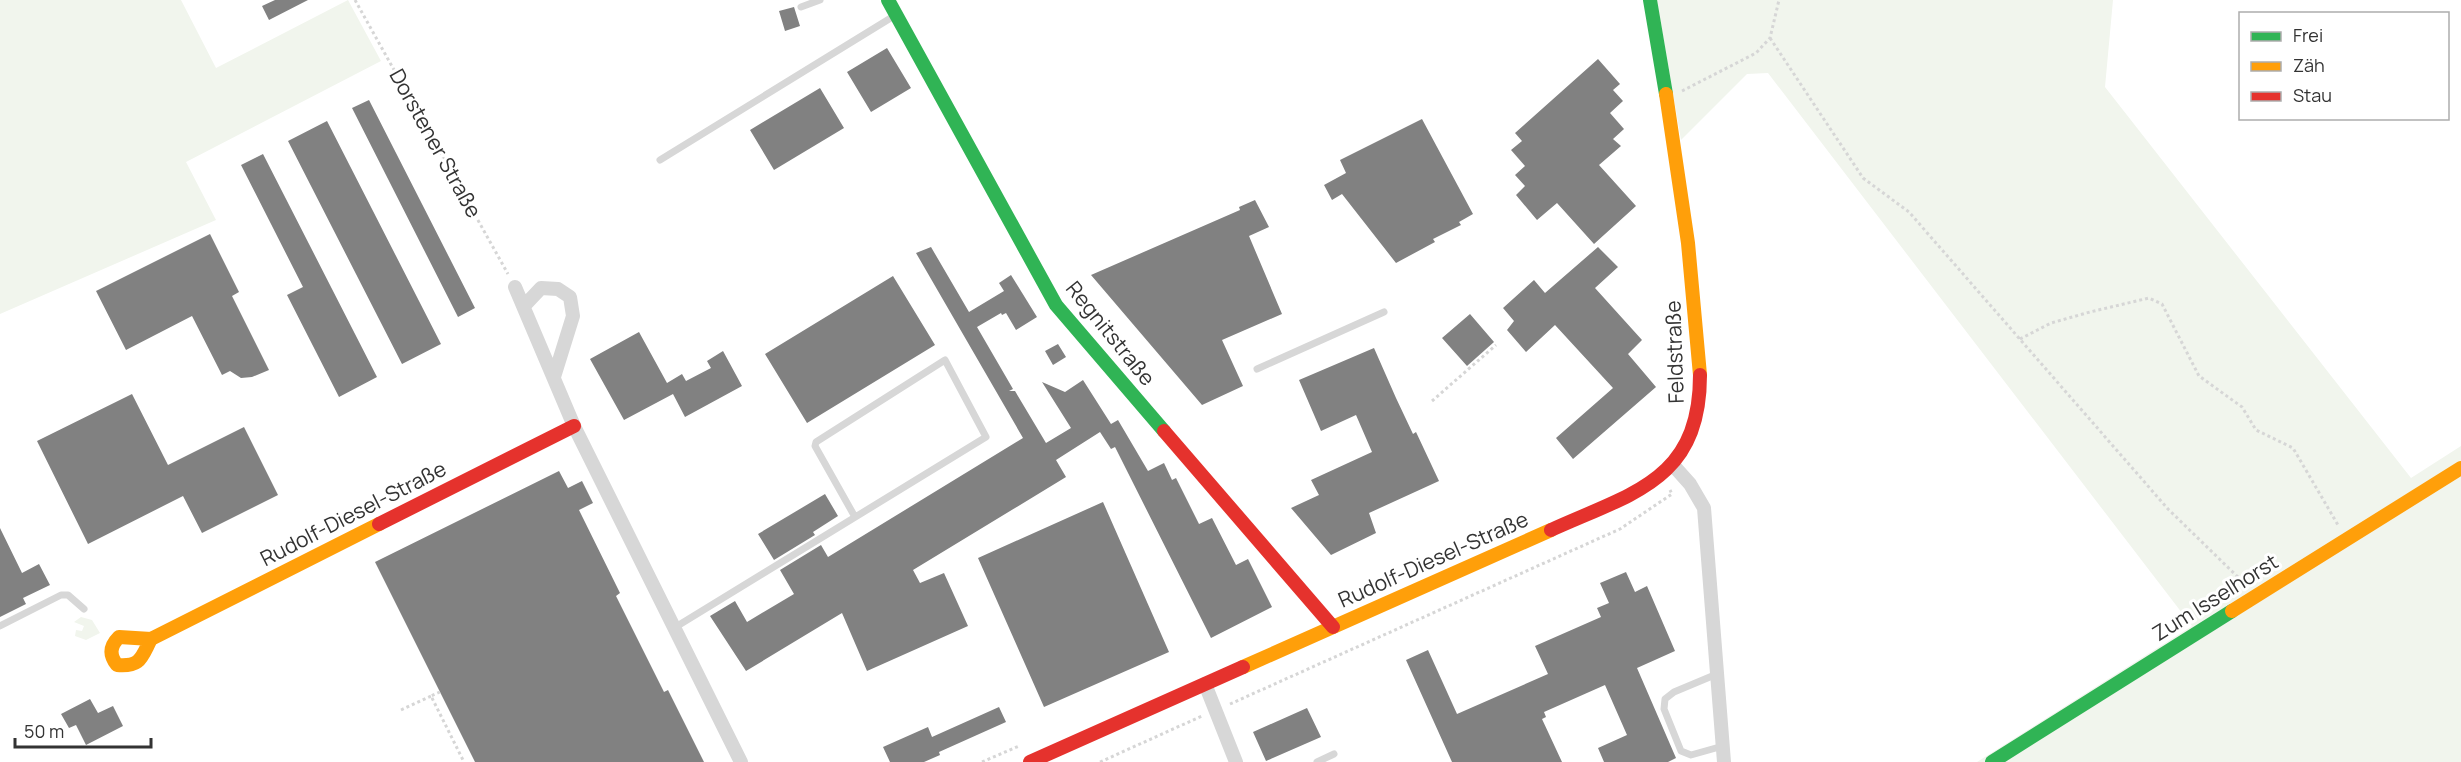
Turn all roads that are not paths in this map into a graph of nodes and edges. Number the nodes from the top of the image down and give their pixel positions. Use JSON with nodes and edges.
{"nodes":[{"id":1,"x":820,"y":0,"type":"edge"},
{"id":2,"x":888,"y":0,"type":"edge"},
{"id":3,"x":1650,"y":0,"type":"edge"},
{"id":4,"x":801,"y":7,"type":"dead end"},
{"id":5,"x":896,"y":15,"type":"junction"},
{"id":6,"x":660,"y":160,"type":"dead end"},
{"id":7,"x":515,"y":288,"type":"road end"},
{"id":8,"x":524,"y":306,"type":"junction"},
{"id":9,"x":1384,"y":312,"type":"dead end"},
{"id":10,"x":1257,"y":369,"type":"dead end"},
{"id":11,"x":554,"y":377,"type":"junction"},
{"id":12,"x":574,"y":426,"type":"junction"},
{"id":13,"x":1673,"y":465,"type":"junction"},
{"id":14,"x":2461,"y":468,"type":"edge"},
{"id":15,"x":855,"y":517,"type":"junction"},
{"id":16,"x":84,"y":609,"type":"dead end"},
{"id":17,"x":0,"y":626,"type":"edge"},
{"id":18,"x":1333,"y":627,"type":"junction"},
{"id":19,"x":674,"y":628,"type":"junction"},
{"id":20,"x":151,"y":639,"type":"dead end"},
{"id":21,"x":1718,"y":674,"type":"junction"},
{"id":22,"x":1205,"y":684,"type":"junction"},
{"id":23,"x":1723,"y":746,"type":"junction"},
{"id":24,"x":1334,"y":754,"type":"dead end"},
{"id":25,"x":741,"y":762,"type":"edge"},
{"id":26,"x":1030,"y":762,"type":"edge"},
{"id":27,"x":1236,"y":762,"type":"edge"},
{"id":28,"x":1317,"y":762,"type":"edge"},
{"id":29,"x":1724,"y":762,"type":"edge"},
{"id":30,"x":1992,"y":762,"type":"edge"}],
"edges":[{"from":1,"to":4,"type":"lane"},
{"from":2,"to":5,"type":"street","name":"Regnitstraße"},
{"from":3,"to":13,"type":"street","name":"Feldstraße"},
{"from":5,"to":6,"type":"lane"},
{"from":5,"to":18,"type":"street","name":"Regnitstraße"},
{"from":7,"to":8,"type":"street"},
{"from":8,"to":11,"type":"street"},
{"from":8,"to":11,"type":"street"},
{"from":9,"to":10,"type":"lane"},
{"from":11,"to":12,"type":"street"},
{"from":12,"to":19,"type":"street"},
{"from":12,"to":20,"type":"street","name":"Rudolf-Diesel-Straße"},
{"from":13,"to":18,"type":"street","name":"Rudolf-Diesel-Straße"},
{"from":13,"to":21,"type":"street"},
{"from":14,"to":30,"type":"street","name":"Zum Isselhorst"},
{"from":15,"to":15,"type":"lane"},
{"from":15,"to":19,"type":"lane"},
{"from":16,"to":17,"type":"lane"},
{"from":18,"to":22,"type":"street","name":"Rudolf-Diesel-Straße"},
{"from":19,"to":25,"type":"street"},
{"from":21,"to":23,"type":"street"},
{"from":21,"to":23,"type":"lane"},
{"from":22,"to":26,"type":"street","name":"Rudolf-Diesel-Straße"},
{"from":22,"to":27,"type":"street"},
{"from":23,"to":29,"type":"street"},
{"from":24,"to":28,"type":"lane"}]}
